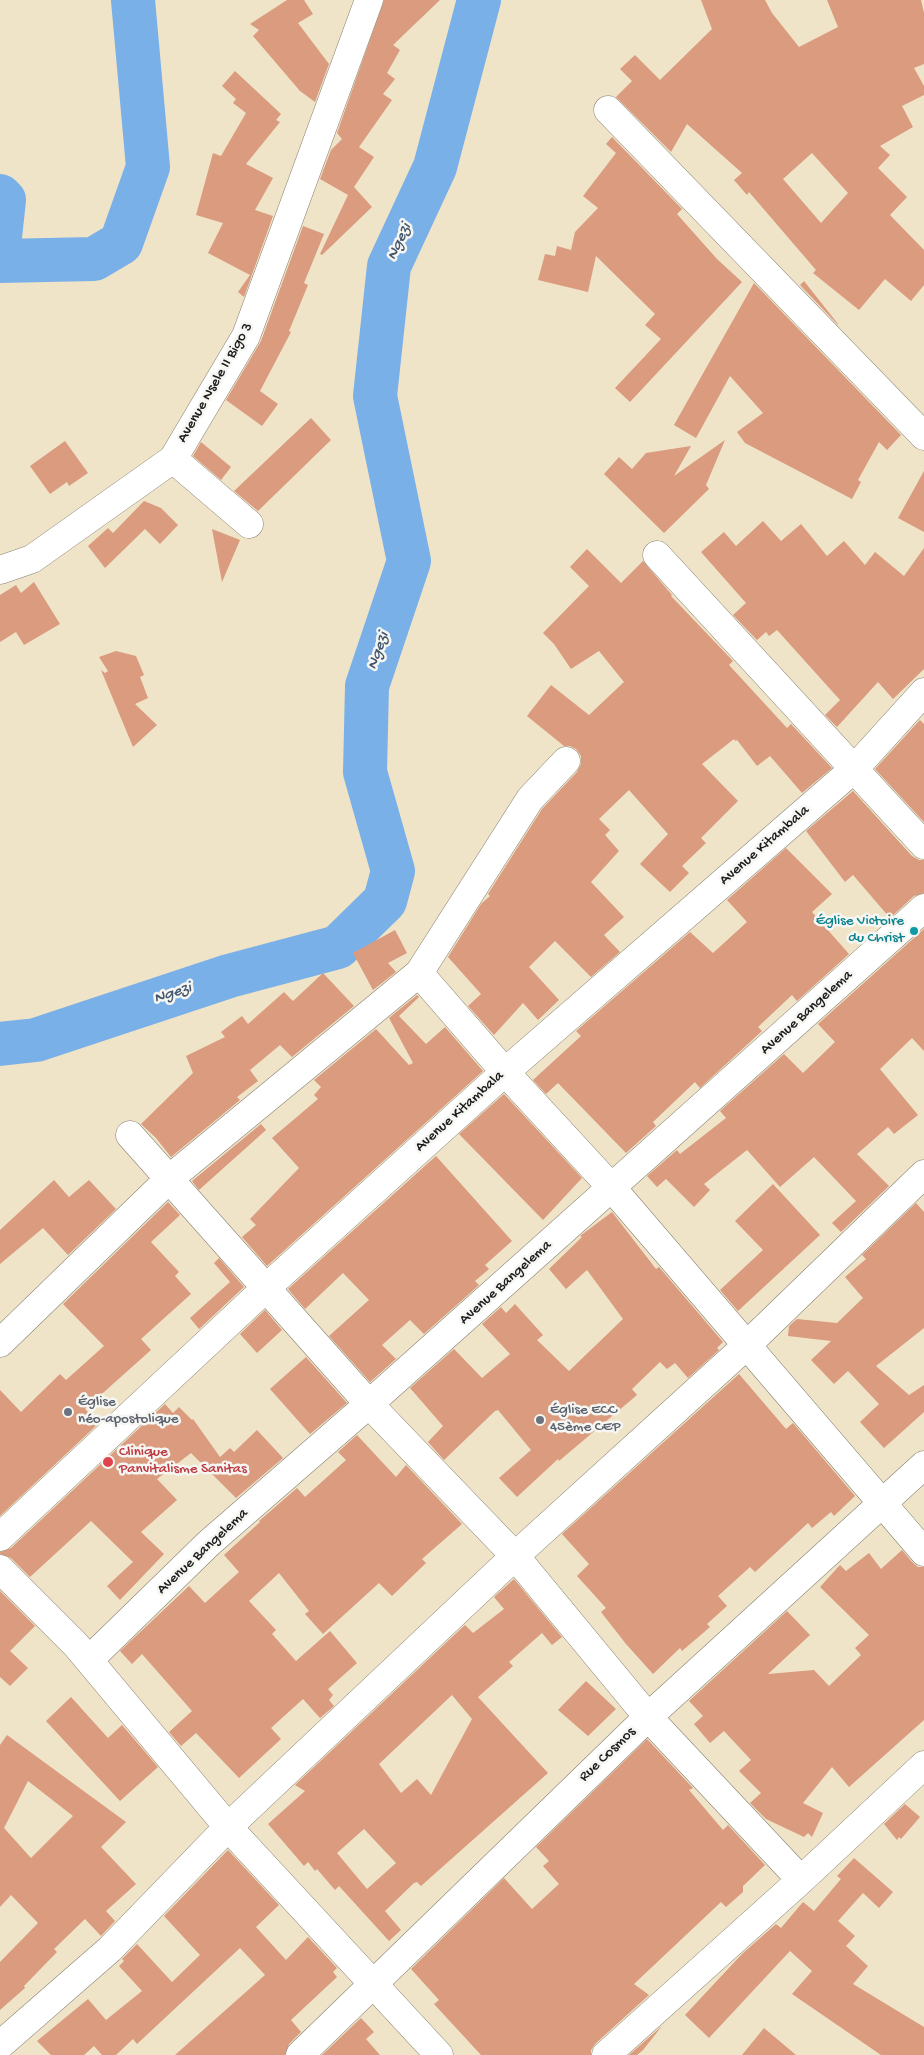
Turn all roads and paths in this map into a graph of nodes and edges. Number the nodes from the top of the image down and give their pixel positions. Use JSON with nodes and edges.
{"nodes":[{"id":1,"x":369,"y":0,"type":"edge"},
{"id":2,"x":608,"y":110,"type":"dead end"},
{"id":3,"x":924,"y":436,"type":"edge"},
{"id":4,"x":173,"y":459,"type":"junction"},
{"id":5,"x":249,"y":524,"type":"dead end"},
{"id":6,"x":657,"y":555,"type":"dead end"},
{"id":7,"x":0,"y":570,"type":"edge"},
{"id":8,"x":924,"y":692,"type":"edge"},
{"id":9,"x":566,"y":761,"type":"dead end"},
{"id":10,"x":855,"y":768,"type":"junction"},
{"id":11,"x":924,"y":845,"type":"edge"},
{"id":12,"x":924,"y":908,"type":"edge"},
{"id":13,"x":419,"y":973,"type":"junction"},
{"id":14,"x":505,"y":1072,"type":"junction"},
{"id":15,"x":130,"y":1135,"type":"dead end"},
{"id":16,"x":924,"y":1174,"type":"edge"},
{"id":17,"x":169,"y":1179,"type":"junction"},
{"id":18,"x":612,"y":1188,"type":"junction"},
{"id":19,"x":266,"y":1288,"type":"junction"},
{"id":20,"x":0,"y":1343,"type":"edge"},
{"id":21,"x":746,"y":1346,"type":"junction"},
{"id":22,"x":369,"y":1404,"type":"junction"},
{"id":23,"x":924,"y":1465,"type":"edge"},
{"id":24,"x":883,"y":1503,"type":"junction"},
{"id":25,"x":0,"y":1537,"type":"edge"},
{"id":26,"x":924,"y":1552,"type":"edge"},
{"id":27,"x":515,"y":1556,"type":"junction"},
{"id":28,"x":0,"y":1569,"type":"edge"},
{"id":29,"x":90,"y":1660,"type":"junction"},
{"id":30,"x":648,"y":1717,"type":"junction"},
{"id":31,"x":924,"y":1765,"type":"edge"},
{"id":32,"x":228,"y":1827,"type":"junction"},
{"id":33,"x":801,"y":1880,"type":"junction"},
{"id":34,"x":374,"y":1983,"type":"junction"},
{"id":35,"x":0,"y":2045,"type":"edge"},
{"id":36,"x":300,"y":2055,"type":"edge"},
{"id":37,"x":439,"y":2055,"type":"edge"},
{"id":38,"x":606,"y":2055,"type":"edge"}],
"edges":[{"from":1,"to":4,"type":"street","name":"Avenue Nsele II Bigo 3"},
{"from":2,"to":3,"type":"street"},
{"from":4,"to":5,"type":"street"},
{"from":4,"to":7,"type":"street","name":"Avenue Nsele II Bigo 3"},
{"from":6,"to":10,"type":"street"},
{"from":8,"to":10,"type":"street","name":"Avenue Kitambala"},
{"from":9,"to":13,"type":"street"},
{"from":10,"to":11,"type":"street"},
{"from":10,"to":14,"type":"street","name":"Avenue Kitambala"},
{"from":12,"to":18,"type":"street","name":"Avenue Bangelema"},
{"from":13,"to":14,"type":"street"},
{"from":13,"to":17,"type":"street"},
{"from":14,"to":18,"type":"street"},
{"from":14,"to":19,"type":"street","name":"Avenue Kitambala"},
{"from":15,"to":17,"type":"street"},
{"from":16,"to":21,"type":"street"},
{"from":17,"to":19,"type":"street"},
{"from":17,"to":20,"type":"street"},
{"from":18,"to":21,"type":"street"},
{"from":18,"to":22,"type":"street","name":"Avenue Bangelema"},
{"from":19,"to":22,"type":"street"},
{"from":19,"to":25,"type":"street","name":"Avenue Kitambala"},
{"from":21,"to":24,"type":"street"},
{"from":21,"to":27,"type":"street"},
{"from":22,"to":27,"type":"street"},
{"from":22,"to":29,"type":"street","name":"Avenue Bangelema"},
{"from":23,"to":24,"type":"street","name":"Rue Cosmos"},
{"from":24,"to":26,"type":"street"},
{"from":24,"to":30,"type":"street","name":"Rue Cosmos"},
{"from":27,"to":30,"type":"street"},
{"from":27,"to":32,"type":"street"},
{"from":28,"to":29,"type":"street"},
{"from":29,"to":32,"type":"street"},
{"from":30,"to":33,"type":"street"},
{"from":30,"to":34,"type":"street","name":"Rue Cosmos"},
{"from":31,"to":33,"type":"street"},
{"from":32,"to":34,"type":"street"},
{"from":32,"to":35,"type":"street"},
{"from":33,"to":38,"type":"street"},
{"from":34,"to":36,"type":"street","name":"Rue Cosmos"},
{"from":34,"to":37,"type":"street"}]}
